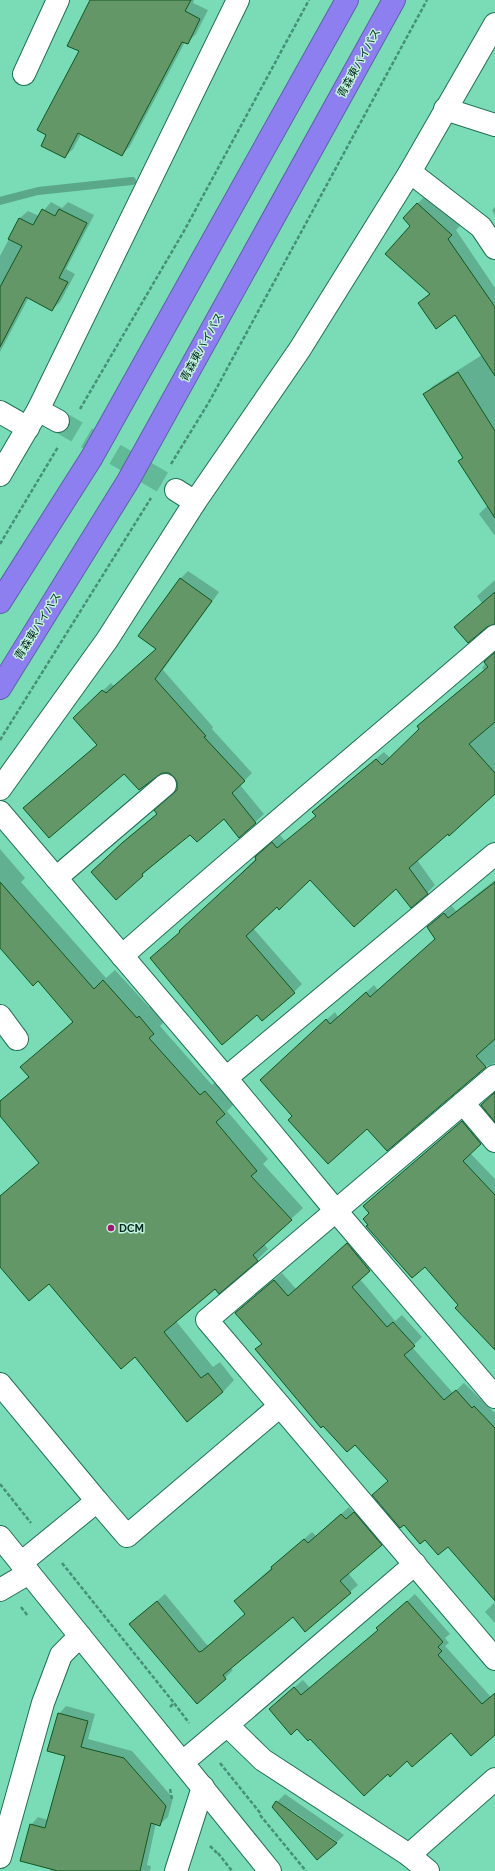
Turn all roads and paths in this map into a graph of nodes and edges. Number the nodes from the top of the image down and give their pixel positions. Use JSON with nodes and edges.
{"nodes":[{"id":1,"x":58,"y":0,"type":"edge"},
{"id":2,"x":238,"y":0,"type":"edge"},
{"id":3,"x":309,"y":0,"type":"edge"},
{"id":4,"x":347,"y":0,"type":"edge"},
{"id":5,"x":394,"y":0,"type":"edge"},
{"id":6,"x":495,"y":24,"type":"edge"},
{"id":7,"x":24,"y":74,"type":"dead end"},
{"id":8,"x":445,"y":109,"type":"junction"},
{"id":9,"x":495,"y":125,"type":"edge"},
{"id":10,"x":410,"y":172,"type":"junction"},
{"id":11,"x":495,"y":248,"type":"edge"},
{"id":12,"x":0,"y":412,"type":"edge"},
{"id":13,"x":33,"y":419,"type":"junction"},
{"id":14,"x":65,"y":426,"type":"junction"},
{"id":15,"x":0,"y":475,"type":"edge"},
{"id":16,"x":176,"y":490,"type":"tunnel mouth"},
{"id":17,"x":195,"y":502,"type":"junction"},
{"id":18,"x":0,"y":544,"type":"edge"},
{"id":19,"x":0,"y":602,"type":"edge"},
{"id":20,"x":495,"y":636,"type":"edge"},
{"id":21,"x":0,"y":688,"type":"edge"},
{"id":22,"x":165,"y":785,"type":"dead end"},
{"id":23,"x":0,"y":789,"type":"edge"},
{"id":24,"x":0,"y":812,"type":"edge"},
{"id":25,"x":495,"y":854,"type":"edge"},
{"id":26,"x":56,"y":878,"type":"junction"},
{"id":27,"x":122,"y":956,"type":"junction"},
{"id":28,"x":0,"y":1016,"type":"edge"},
{"id":29,"x":17,"y":1039,"type":"dead end"},
{"id":30,"x":495,"y":1076,"type":"edge"},
{"id":31,"x":226,"y":1078,"type":"junction"},
{"id":32,"x":463,"y":1103,"type":"junction"},
{"id":33,"x":495,"y":1141,"type":"edge"},
{"id":34,"x":336,"y":1211,"type":"junction"},
{"id":35,"x":0,"y":1384,"type":"edge"},
{"id":36,"x":495,"y":1397,"type":"edge"},
{"id":37,"x":280,"y":1406,"type":"junction"},
{"id":38,"x":0,"y":1484,"type":"edge"},
{"id":39,"x":97,"y":1501,"type":"junction"},
{"id":40,"x":0,"y":1537,"type":"edge"},
{"id":41,"x":46,"y":1542,"type":"junction"},
{"id":42,"x":415,"y":1564,"type":"junction"},
{"id":43,"x":25,"y":1568,"type":"junction"},
{"id":44,"x":0,"y":1590,"type":"edge"},
{"id":45,"x":80,"y":1636,"type":"junction"},
{"id":46,"x":495,"y":1659,"type":"edge"},
{"id":47,"x":174,"y":1703,"type":"dead end"},
{"id":48,"x":227,"y":1725,"type":"junction"},
{"id":49,"x":183,"y":1762,"type":"junction"},
{"id":50,"x":495,"y":1779,"type":"edge"},
{"id":51,"x":203,"y":1787,"type":"junction"},
{"id":52,"x":409,"y":1855,"type":"junction"},
{"id":53,"x":0,"y":1857,"type":"edge"},
{"id":54,"x":176,"y":1871,"type":"edge"},
{"id":55,"x":270,"y":1871,"type":"edge"},
{"id":56,"x":428,"y":1871,"type":"edge"}],
"edges":[{"from":1,"to":7,"type":"street"},
{"from":2,"to":13,"type":"street"},
{"from":3,"to":14,"type":"path"},
{"from":4,"to":19,"type":"highway"},
{"from":5,"to":21,"type":"highway","name":"青森東バイパス"},
{"from":6,"to":8,"type":"street"},
{"from":8,"to":9,"type":"street"},
{"from":8,"to":10,"type":"street"},
{"from":10,"to":11,"type":"street"},
{"from":10,"to":17,"type":"street"},
{"from":12,"to":13,"type":"street"},
{"from":13,"to":14,"type":"street"},
{"from":13,"to":15,"type":"street"},
{"from":14,"to":18,"type":"path"},
{"from":16,"to":17,"type":"street"},
{"from":17,"to":23,"type":"street"},
{"from":20,"to":27,"type":"street"},
{"from":22,"to":26,"type":"street"},
{"from":24,"to":26,"type":"street"},
{"from":25,"to":31,"type":"street"},
{"from":26,"to":27,"type":"street"},
{"from":27,"to":31,"type":"street"},
{"from":28,"to":29,"type":"street"},
{"from":30,"to":32,"type":"street"},
{"from":31,"to":34,"type":"street"},
{"from":32,"to":33,"type":"street"},
{"from":32,"to":34,"type":"street"},
{"from":34,"to":36,"type":"street"},
{"from":34,"to":37,"type":"street"},
{"from":35,"to":39,"type":"street"},
{"from":37,"to":39,"type":"street"},
{"from":37,"to":42,"type":"street"},
{"from":38,"to":41,"type":"path"},
{"from":39,"to":41,"type":"street"},
{"from":40,"to":43,"type":"street"},
{"from":41,"to":43,"type":"street"},
{"from":41,"to":47,"type":"path"},
{"from":42,"to":46,"type":"street"},
{"from":42,"to":48,"type":"street"},
{"from":43,"to":44,"type":"street"},
{"from":43,"to":45,"type":"street"},
{"from":45,"to":49,"type":"street"},
{"from":45,"to":53,"type":"street"},
{"from":48,"to":49,"type":"street"},
{"from":48,"to":52,"type":"street"},
{"from":49,"to":51,"type":"street"},
{"from":50,"to":52,"type":"street"},
{"from":51,"to":54,"type":"street"},
{"from":51,"to":55,"type":"street"},
{"from":52,"to":56,"type":"street"}]}
